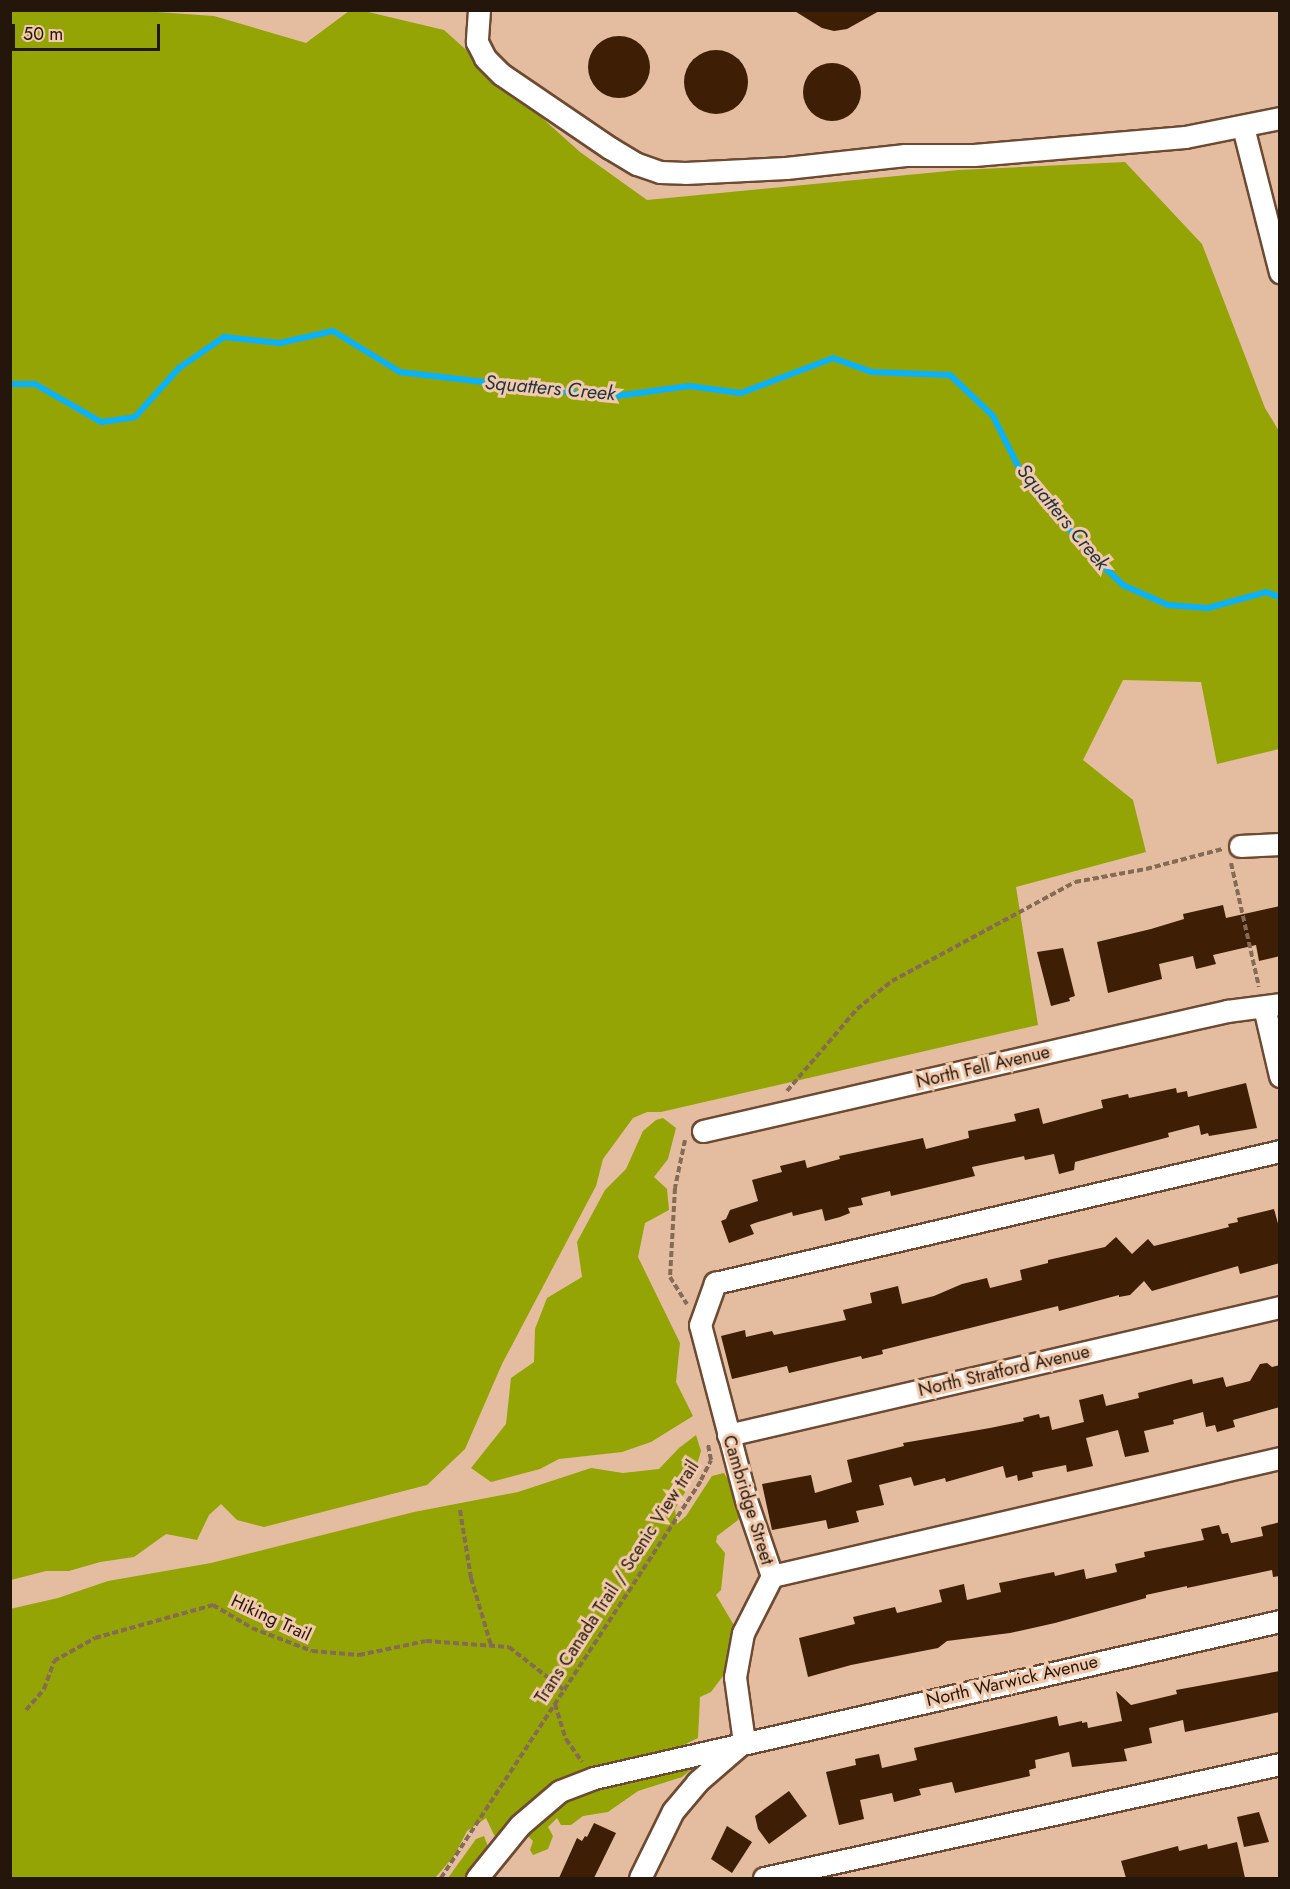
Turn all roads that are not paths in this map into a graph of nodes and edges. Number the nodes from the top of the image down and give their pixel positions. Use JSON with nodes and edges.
{"nodes":[{"id":1,"x":480,"y":10,"type":"edge"},
{"id":2,"x":1280,"y":118,"type":"edge"},
{"id":3,"x":1243,"y":127,"type":"junction"},
{"id":4,"x":1280,"y":272,"type":"edge"},
{"id":5,"x":1280,"y":844,"type":"edge"},
{"id":6,"x":1240,"y":846,"type":"road end"},
{"id":7,"x":1268,"y":1002,"type":"edge"},
{"id":8,"x":1280,"y":1076,"type":"edge"},
{"id":9,"x":695,"y":1133,"type":"road end"},
{"id":10,"x":1280,"y":1151,"type":"edge"},
{"id":11,"x":1280,"y":1307,"type":"edge"},
{"id":12,"x":718,"y":1438,"type":"junction"},
{"id":13,"x":1280,"y":1458,"type":"edge"},
{"id":14,"x":772,"y":1575,"type":"junction"},
{"id":15,"x":1280,"y":1620,"type":"edge"},
{"id":16,"x":744,"y":1742,"type":"junction"},
{"id":17,"x":1280,"y":1764,"type":"edge"},
{"id":18,"x":477,"y":1878,"type":"edge"},
{"id":19,"x":640,"y":1878,"type":"edge"},
{"id":20,"x":764,"y":1878,"type":"edge"}],
"edges":[{"from":1,"to":3,"type":"street"},
{"from":2,"to":3,"type":"street"},
{"from":3,"to":4,"type":"street"},
{"from":5,"to":6,"type":"street"},
{"from":7,"to":8,"type":"street"},
{"from":7,"to":9,"type":"street","name":"North Fell Avenue"},
{"from":10,"to":12,"type":"street","name":"Cambridge Street"},
{"from":11,"to":12,"type":"street","name":"North Stratford Avenue"},
{"from":12,"to":14,"type":"street","name":"Cambridge Street"},
{"from":13,"to":14,"type":"street"},
{"from":14,"to":16,"type":"street","name":"Cambridge Street"},
{"from":15,"to":16,"type":"street","name":"North Warwick Avenue"},
{"from":16,"to":18,"type":"street","name":"North Warwick Avenue"},
{"from":16,"to":19,"type":"street"},
{"from":17,"to":20,"type":"street"}]}
